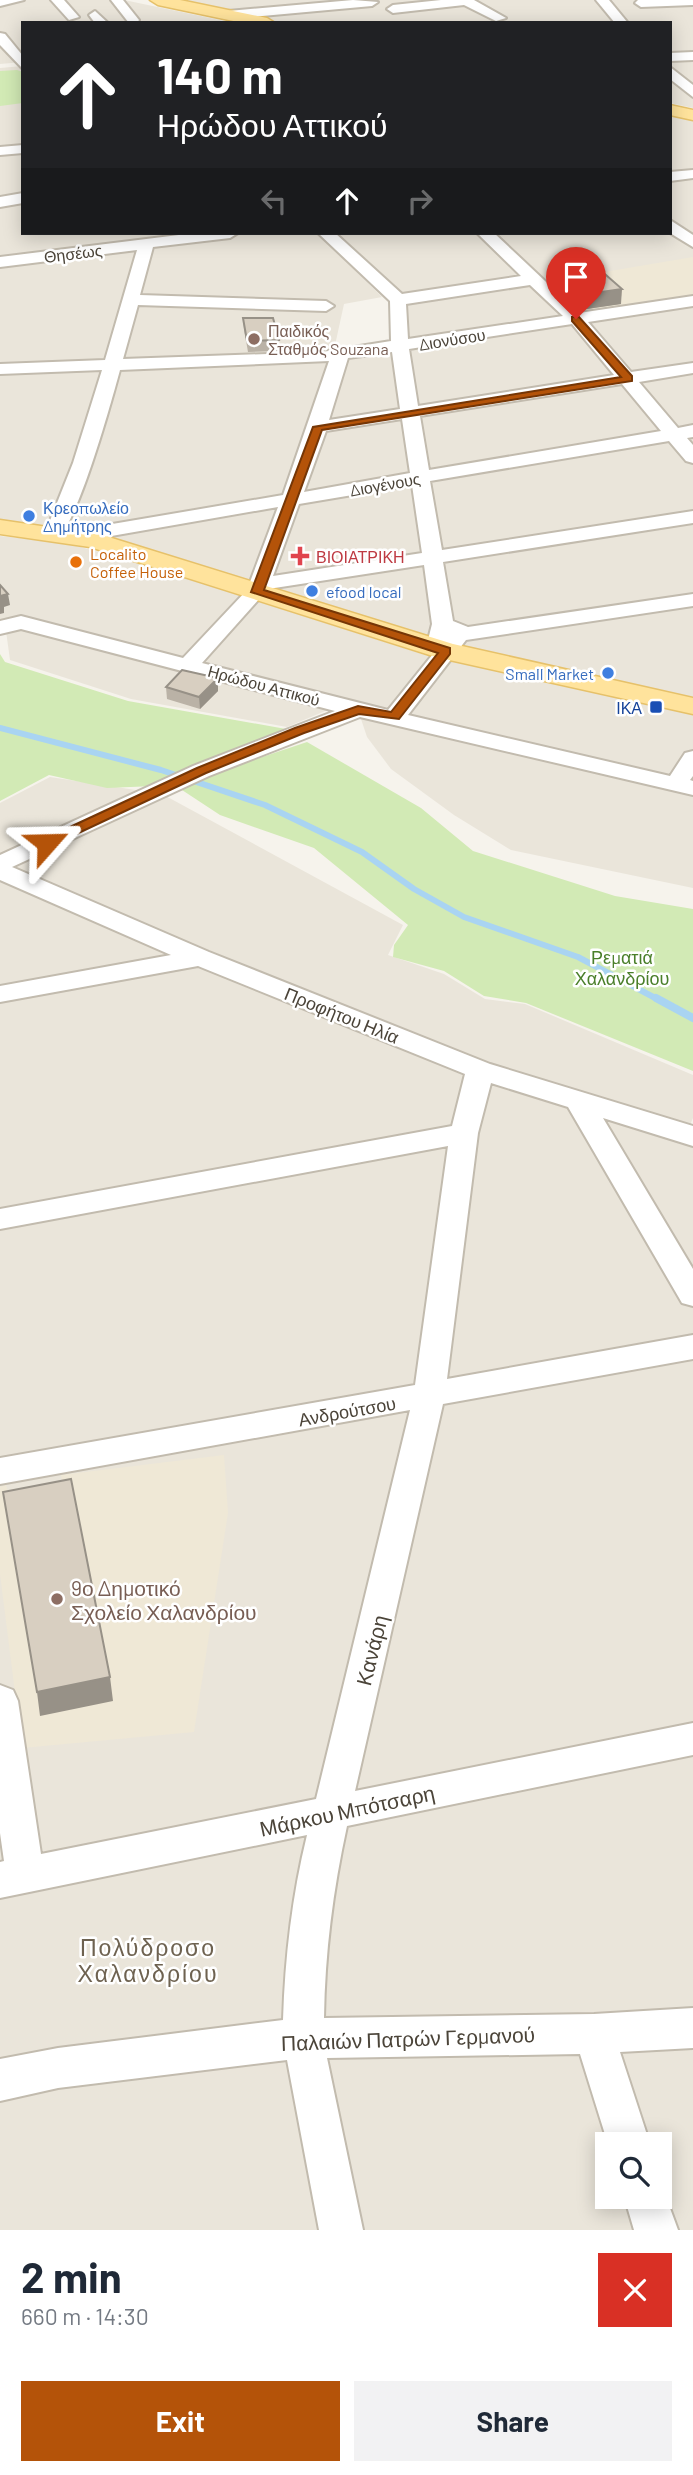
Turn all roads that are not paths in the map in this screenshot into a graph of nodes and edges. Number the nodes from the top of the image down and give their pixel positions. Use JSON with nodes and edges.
{"nodes":[{"id":1,"x":18,"y":0,"type":"edge"},
{"id":2,"x":57,"y":0,"type":"edge"},
{"id":3,"x":117,"y":0,"type":"edge"},
{"id":4,"x":602,"y":0,"type":"edge"},
{"id":5,"x":152,"y":1,"type":"edge"},
{"id":6,"x":368,"y":1,"type":"edge"},
{"id":7,"x":445,"y":1,"type":"edge"},
{"id":8,"x":693,"y":1,"type":"edge"},
{"id":9,"x":0,"y":2,"type":"edge"},
{"id":10,"x":641,"y":3,"type":"dead end"},
{"id":11,"x":393,"y":9,"type":"junction"},
{"id":12,"x":236,"y":16,"type":"edge"},
{"id":13,"x":73,"y":17,"type":"dead end"},
{"id":14,"x":500,"y":18,"type":"dead end"},
{"id":15,"x":133,"y":20,"type":"dead end"},
{"id":16,"x":422,"y":20,"type":"dead end"},
{"id":17,"x":258,"y":21,"type":"edge"},
{"id":18,"x":620,"y":21,"type":"edge"},
{"id":19,"x":0,"y":37,"type":"edge"},
{"id":20,"x":693,"y":55,"type":"edge"},
{"id":21,"x":672,"y":57,"type":"edge"},
{"id":22,"x":21,"y":63,"type":"edge"},
{"id":23,"x":21,"y":64,"type":"edge"},
{"id":24,"x":0,"y":66,"type":"edge"},
{"id":25,"x":672,"y":73,"type":"edge"},
{"id":26,"x":693,"y":74,"type":"edge"},
{"id":27,"x":693,"y":93,"type":"edge"},
{"id":28,"x":672,"y":100,"type":"edge"},
{"id":29,"x":693,"y":105,"type":"edge"},
{"id":30,"x":672,"y":110,"type":"edge"},
{"id":31,"x":693,"y":114,"type":"edge"},
{"id":32,"x":21,"y":149,"type":"edge"},
{"id":33,"x":0,"y":151,"type":"edge"},
{"id":34,"x":693,"y":174,"type":"edge"},
{"id":35,"x":672,"y":177,"type":"edge"},
{"id":36,"x":21,"y":198,"type":"edge"},
{"id":37,"x":0,"y":202,"type":"edge"},
{"id":38,"x":672,"y":226,"type":"edge"},
{"id":39,"x":215,"y":235,"type":"edge"},
{"id":40,"x":328,"y":235,"type":"edge"},
{"id":41,"x":487,"y":235,"type":"edge"},
{"id":42,"x":693,"y":242,"type":"edge"},
{"id":43,"x":146,"y":244,"type":"junction"},
{"id":44,"x":0,"y":262,"type":"edge"},
{"id":45,"x":534,"y":279,"type":"junction"},
{"id":46,"x":131,"y":300,"type":"junction"},
{"id":47,"x":398,"y":300,"type":"junction"},
{"id":48,"x":693,"y":301,"type":"edge"},
{"id":49,"x":326,"y":306,"type":"dead end"},
{"id":50,"x":576,"y":319,"type":"junction"},
{"id":51,"x":400,"y":348,"type":"junction"},
{"id":52,"x":340,"y":355,"type":"junction"},
{"id":53,"x":110,"y":365,"type":"junction"},
{"id":54,"x":693,"y":368,"type":"edge"},
{"id":55,"x":0,"y":369,"type":"edge"},
{"id":56,"x":628,"y":379,"type":"junction"},
{"id":57,"x":411,"y":413,"type":"junction"},
{"id":58,"x":318,"y":427,"type":"junction"},
{"id":59,"x":693,"y":431,"type":"edge"},
{"id":60,"x":673,"y":435,"type":"junction"},
{"id":61,"x":693,"y":457,"type":"edge"},
{"id":62,"x":422,"y":478,"type":"junction"},
{"id":63,"x":289,"y":500,"type":"junction"},
{"id":64,"x":693,"y":517,"type":"edge"},
{"id":65,"x":0,"y":527,"type":"edge"},
{"id":66,"x":66,"y":535,"type":"junction"},
{"id":67,"x":430,"y":556,"type":"junction"},
{"id":68,"x":258,"y":588,"type":"junction"},
{"id":69,"x":693,"y":600,"type":"edge"},
{"id":70,"x":0,"y":628,"type":"edge"},
{"id":71,"x":448,"y":639,"type":"junction"},
{"id":72,"x":188,"y":665,"type":"junction"},
{"id":73,"x":690,"y":704,"type":"edge"},
{"id":74,"x":358,"y":710,"type":"junction"},
{"id":75,"x":395,"y":716,"type":"junction"},
{"id":76,"x":693,"y":758,"type":"edge"},
{"id":77,"x":684,"y":786,"type":"edge"},
{"id":78,"x":0,"y":864,"type":"edge"},
{"id":79,"x":0,"y":871,"type":"edge"},
{"id":80,"x":200,"y":958,"type":"junction"},
{"id":81,"x":0,"y":994,"type":"edge"},
{"id":82,"x":480,"y":1070,"type":"junction"},
{"id":83,"x":577,"y":1098,"type":"junction"},
{"id":84,"x":464,"y":1133,"type":"junction"},
{"id":85,"x":693,"y":1136,"type":"edge"},
{"id":86,"x":0,"y":1219,"type":"edge"},
{"id":87,"x":693,"y":1295,"type":"edge"},
{"id":88,"x":693,"y":1347,"type":"edge"},
{"id":89,"x":429,"y":1396,"type":"junction"},
{"id":90,"x":0,"y":1471,"type":"edge"},
{"id":91,"x":0,"y":1700,"type":"edge"},
{"id":92,"x":693,"y":1739,"type":"edge"},
{"id":93,"x":331,"y":1813,"type":"junction"},
{"id":94,"x":12,"y":1878,"type":"edge"},
{"id":95,"x":693,"y":2028,"type":"edge"},
{"id":96,"x":594,"y":2034,"type":"junction"},
{"id":97,"x":303,"y":2038,"type":"junction"},
{"id":98,"x":0,"y":2080,"type":"edge"},
{"id":99,"x":625,"y":2132,"type":"edge"},
{"id":100,"x":649,"y":2209,"type":"edge"},
{"id":101,"x":341,"y":2230,"type":"edge"},
{"id":102,"x":656,"y":2230,"type":"edge"}],
"edges":[{"from":1,"to":9,"type":"street"},
{"from":2,"to":13,"type":"street"},
{"from":3,"to":15,"type":"street"},
{"from":4,"to":18,"type":"street"},
{"from":5,"to":12,"type":"main road"},
{"from":6,"to":11,"type":"street"},
{"from":6,"to":12,"type":"street"},
{"from":7,"to":11,"type":"street"},
{"from":7,"to":14,"type":"street"},
{"from":8,"to":10,"type":"street"},
{"from":11,"to":16,"type":"street"},
{"from":12,"to":17,"type":"main road"},
{"from":19,"to":22,"type":"street"},
{"from":20,"to":21,"type":"street"},
{"from":23,"to":24,"type":"street"},
{"from":25,"to":26,"type":"street"},
{"from":25,"to":27,"type":"street"},
{"from":28,"to":29,"type":"main road"},
{"from":30,"to":31,"type":"main road"},
{"from":32,"to":33,"type":"street"},
{"from":34,"to":35,"type":"street"},
{"from":36,"to":37,"type":"street"},
{"from":38,"to":42,"type":"street"},
{"from":39,"to":43,"type":"street","name":"Θησέως"},
{"from":40,"to":47,"type":"street"},
{"from":41,"to":45,"type":"street"},
{"from":43,"to":44,"type":"street","name":"Θησέως"},
{"from":43,"to":46,"type":"street"},
{"from":45,"to":47,"type":"street"},
{"from":45,"to":50,"type":"street"},
{"from":46,"to":49,"type":"street"},
{"from":46,"to":53,"type":"street"},
{"from":47,"to":51,"type":"street"},
{"from":48,"to":50,"type":"street","name":"Διονύσου"},
{"from":50,"to":51,"type":"street","name":"Διονύσου"},
{"from":50,"to":56,"type":"street"},
{"from":51,"to":52,"type":"street","name":"Διονύσου"},
{"from":51,"to":57,"type":"street"},
{"from":52,"to":53,"type":"street","name":"Διονύσου"},
{"from":52,"to":58,"type":"street"},
{"from":53,"to":55,"type":"street","name":"Διονύσου"},
{"from":53,"to":66,"type":"street"},
{"from":54,"to":56,"type":"street"},
{"from":56,"to":57,"type":"street"},
{"from":56,"to":60,"type":"street"},
{"from":57,"to":58,"type":"street"},
{"from":57,"to":62,"type":"street"},
{"from":58,"to":63,"type":"street"},
{"from":59,"to":60,"type":"street","name":"Διογένους"},
{"from":60,"to":61,"type":"street"},
{"from":60,"to":62,"type":"street","name":"Διογένους"},
{"from":62,"to":63,"type":"street","name":"Διογένους"},
{"from":62,"to":67,"type":"street"},
{"from":63,"to":66,"type":"street","name":"Διογένους"},
{"from":63,"to":68,"type":"street"},
{"from":64,"to":67,"type":"street"},
{"from":65,"to":66,"type":"main road"},
{"from":66,"to":68,"type":"main road"},
{"from":67,"to":68,"type":"street"},
{"from":67,"to":71,"type":"street"},
{"from":68,"to":71,"type":"main road"},
{"from":68,"to":72,"type":"street"},
{"from":69,"to":71,"type":"street"},
{"from":70,"to":72,"type":"street","name":"Ηρώδου Αττικού"},
{"from":71,"to":73,"type":"main road"},
{"from":71,"to":75,"type":"street"},
{"from":72,"to":74,"type":"street","name":"Ηρώδου Αττικού"},
{"from":74,"to":75,"type":"street","name":"Ηρώδου Αττικού"},
{"from":74,"to":78,"type":"street"},
{"from":75,"to":77,"type":"street","name":"Ηρώδου Αττικού"},
{"from":76,"to":77,"type":"street"},
{"from":79,"to":80,"type":"street","name":"Προφήτου Ηλία"},
{"from":80,"to":81,"type":"street"},
{"from":80,"to":82,"type":"street","name":"Προφήτου Ηλία"},
{"from":82,"to":83,"type":"street","name":"Προφήτου Ηλία"},
{"from":82,"to":84,"type":"street","name":"Κανάρη"},
{"from":83,"to":85,"type":"street","name":"Προφήτου Ηλία"},
{"from":83,"to":87,"type":"street"},
{"from":84,"to":86,"type":"street"},
{"from":84,"to":89,"type":"street","name":"Κανάρη"},
{"from":88,"to":89,"type":"street","name":"Ανδρούτσου"},
{"from":89,"to":90,"type":"street","name":"Ανδρούτσου"},
{"from":89,"to":93,"type":"street","name":"Κανάρη"},
{"from":91,"to":94,"type":"street"},
{"from":92,"to":93,"type":"street","name":"Μάρκου Μπότσαρη"},
{"from":93,"to":94,"type":"street","name":"Μάρκου Μπότσαρη"},
{"from":93,"to":97,"type":"street","name":"Κανάρη"},
{"from":95,"to":96,"type":"street","name":"Παλαιών Πατρών Γερμανού"},
{"from":96,"to":97,"type":"street","name":"Παλαιών Πατρών Γερμανού"},
{"from":96,"to":99,"type":"street"},
{"from":97,"to":98,"type":"street","name":"Παλαιών Πατρών Γερμανού"},
{"from":97,"to":101,"type":"street","name":"Κανάρη"},
{"from":100,"to":102,"type":"street"}]}
